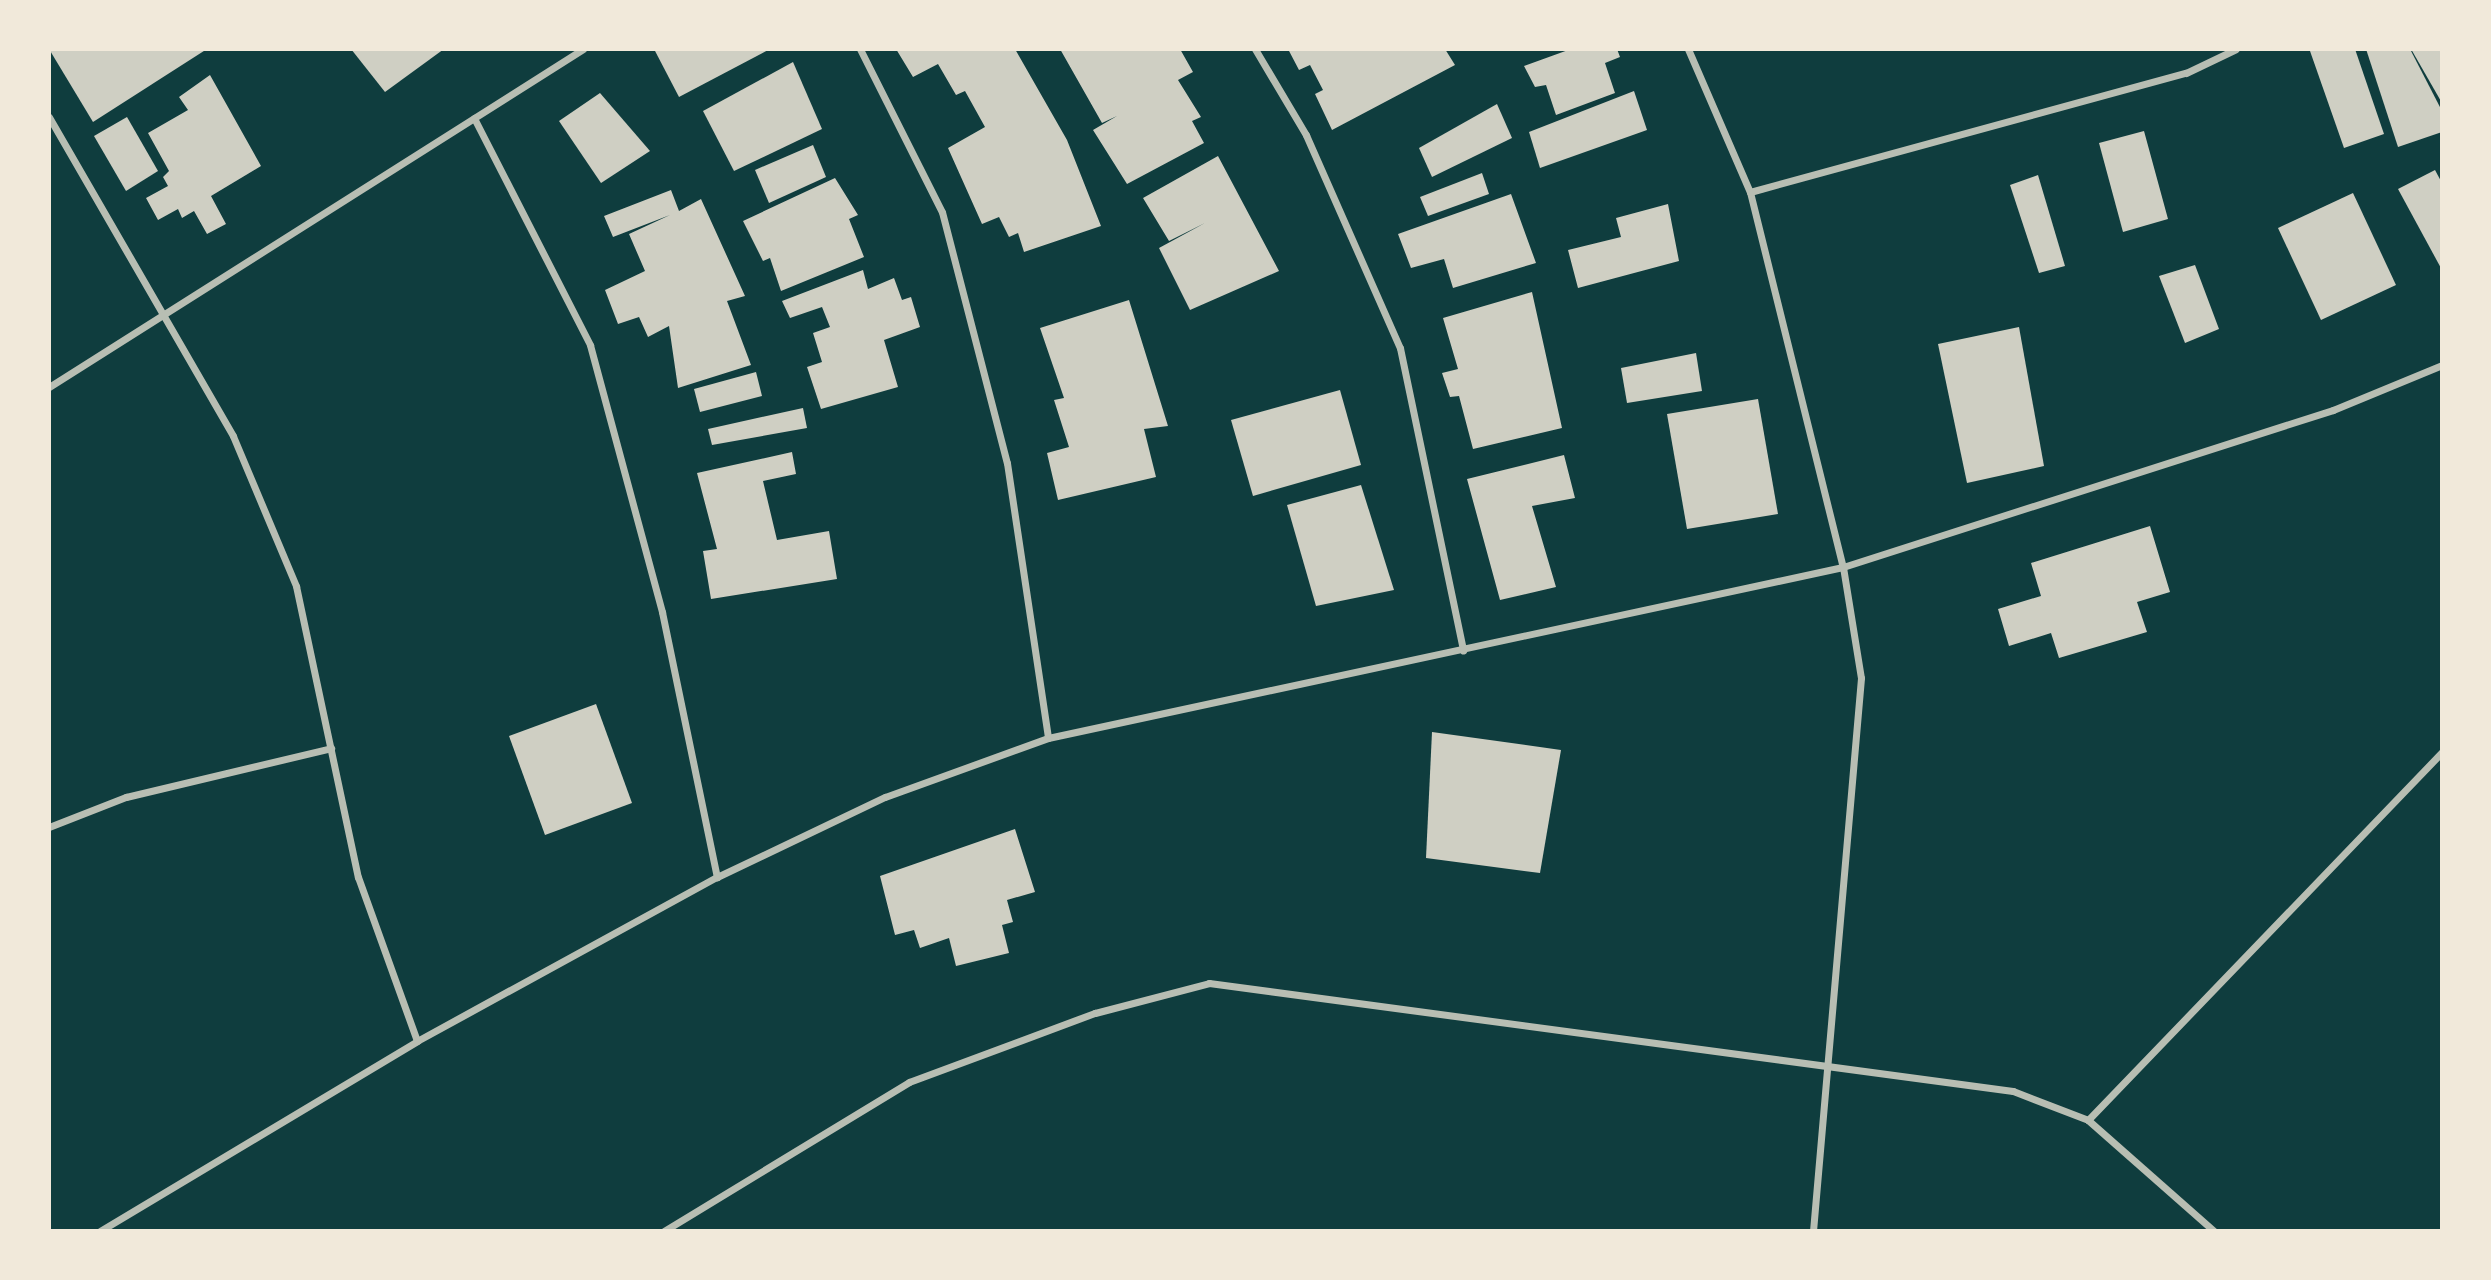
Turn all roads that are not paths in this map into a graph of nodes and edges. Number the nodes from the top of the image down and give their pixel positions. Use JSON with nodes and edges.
{"nodes":[{"id":1,"x":583,"y":49,"type":"edge"},
{"id":2,"x":860,"y":49,"type":"edge"},
{"id":3,"x":1255,"y":49,"type":"edge"},
{"id":4,"x":1688,"y":49,"type":"edge"},
{"id":5,"x":2236,"y":49,"type":"edge"},
{"id":6,"x":49,"y":117,"type":"edge"},
{"id":7,"x":474,"y":118,"type":"junction"},
{"id":8,"x":1750,"y":192,"type":"junction"},
{"id":9,"x":167,"y":312,"type":"junction"},
{"id":10,"x":2442,"y":365,"type":"edge"},
{"id":11,"x":49,"y":387,"type":"edge"},
{"id":12,"x":1843,"y":567,"type":"junction"},
{"id":13,"x":1463,"y":650,"type":"junction"},
{"id":14,"x":1048,"y":738,"type":"junction"},
{"id":15,"x":331,"y":748,"type":"junction"},
{"id":16,"x":2442,"y":752,"type":"edge"},
{"id":17,"x":49,"y":827,"type":"edge"},
{"id":18,"x":717,"y":877,"type":"junction"},
{"id":19,"x":416,"y":1041,"type":"junction"},
{"id":20,"x":1827,"y":1064,"type":"junction"},
{"id":21,"x":2088,"y":1120,"type":"junction"},
{"id":22,"x":100,"y":1231,"type":"edge"},
{"id":23,"x":664,"y":1231,"type":"edge"},
{"id":24,"x":1813,"y":1231,"type":"edge"},
{"id":25,"x":2214,"y":1231,"type":"edge"}],
"edges":[{"from":1,"to":7,"type":"street"},
{"from":2,"to":14,"type":"street"},
{"from":3,"to":13,"type":"street"},
{"from":4,"to":8,"type":"street"},
{"from":5,"to":8,"type":"street"},
{"from":6,"to":9,"type":"street"},
{"from":7,"to":9,"type":"street"},
{"from":7,"to":18,"type":"street"},
{"from":8,"to":12,"type":"street"},
{"from":9,"to":11,"type":"street"},
{"from":9,"to":15,"type":"street"},
{"from":10,"to":12,"type":"street"},
{"from":12,"to":13,"type":"street"},
{"from":12,"to":20,"type":"street"},
{"from":13,"to":14,"type":"street"},
{"from":14,"to":18,"type":"street"},
{"from":15,"to":17,"type":"street"},
{"from":15,"to":19,"type":"street"},
{"from":16,"to":21,"type":"street"},
{"from":18,"to":19,"type":"street"},
{"from":19,"to":22,"type":"street"},
{"from":20,"to":21,"type":"street"},
{"from":20,"to":23,"type":"street"},
{"from":20,"to":24,"type":"street"},
{"from":21,"to":25,"type":"street"}]}
